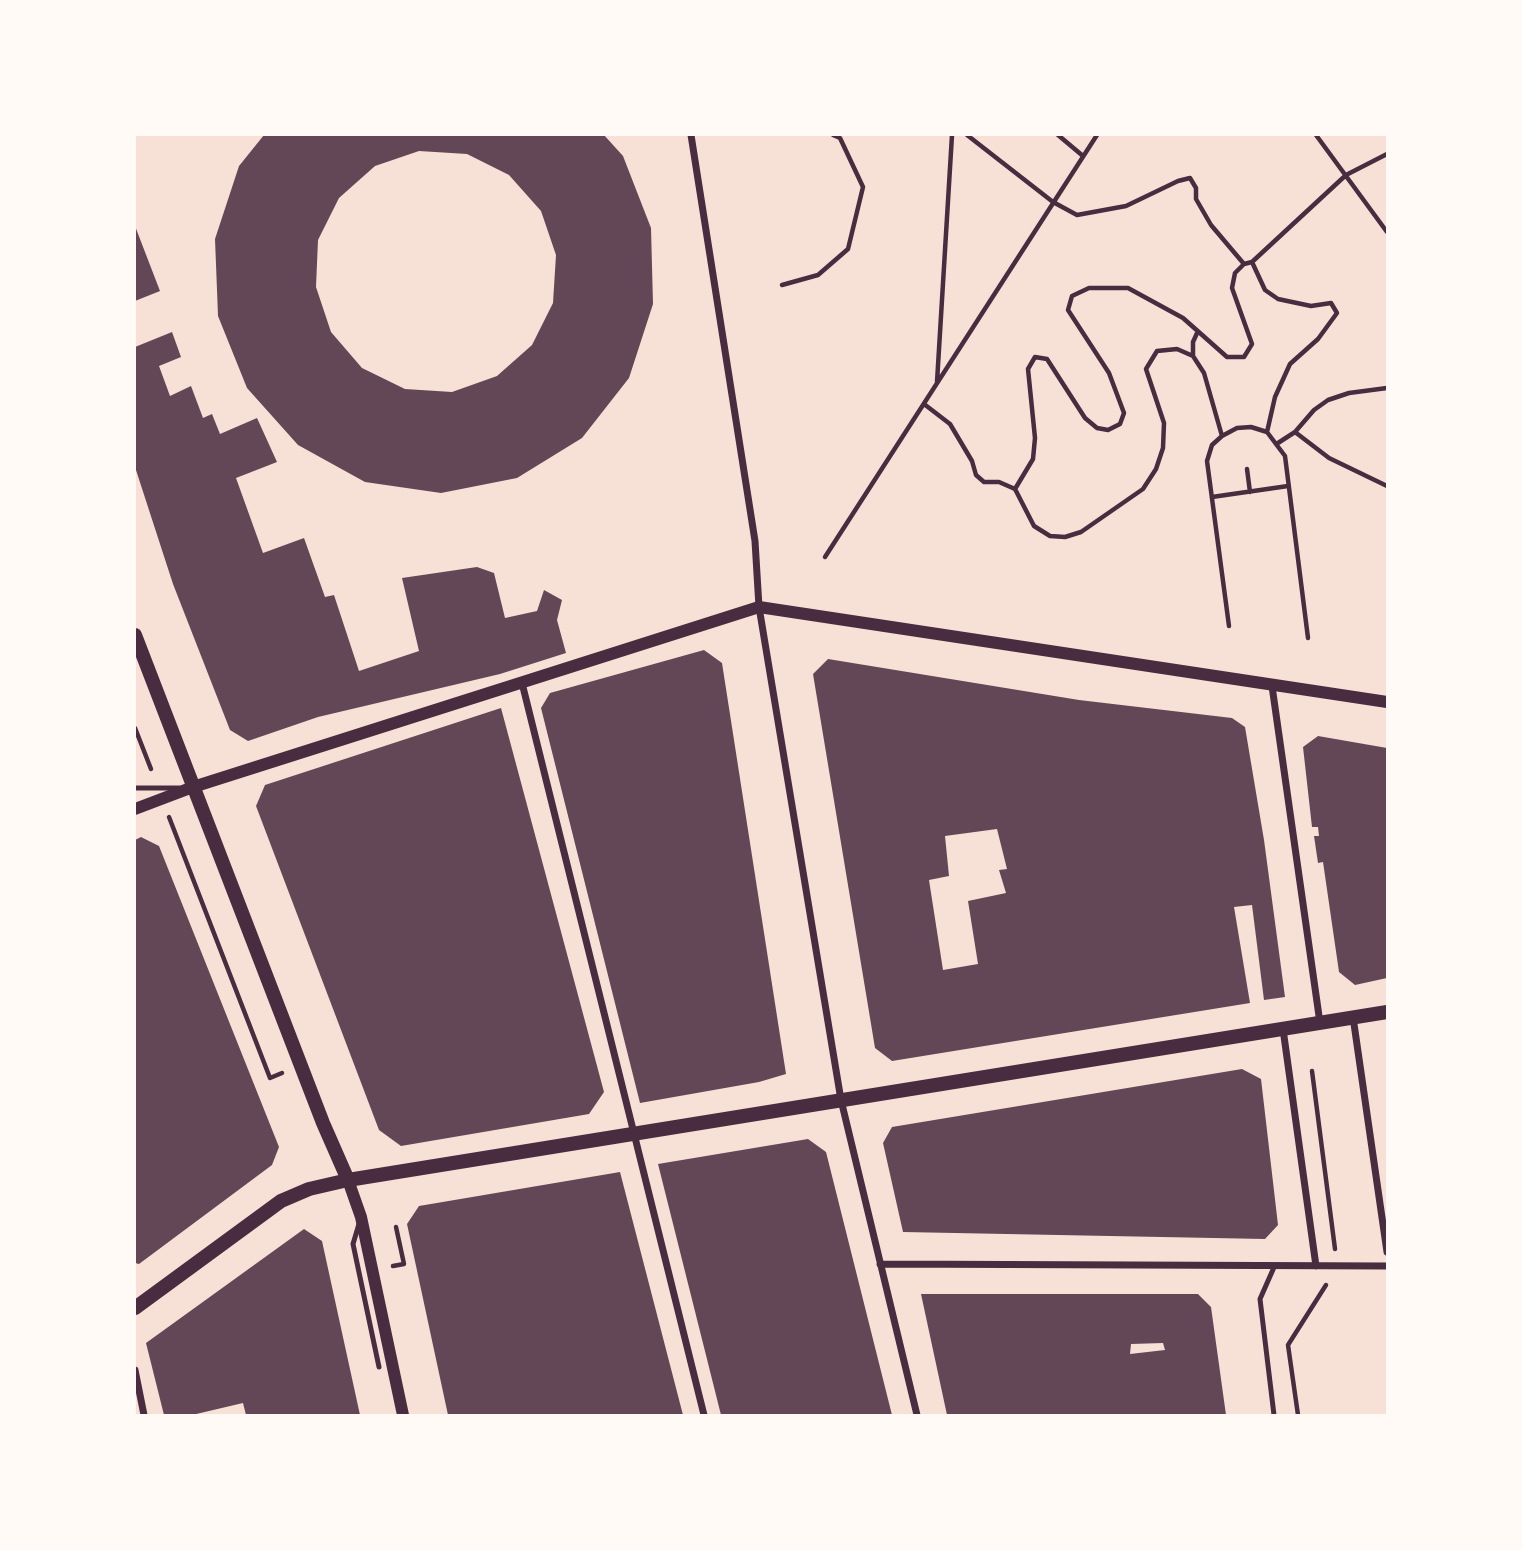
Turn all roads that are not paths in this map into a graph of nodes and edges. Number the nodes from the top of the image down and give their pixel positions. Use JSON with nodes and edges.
{"nodes":[{"id":1,"x":691,"y":135,"type":"edge"},
{"id":2,"x":759,"y":607,"type":"junction"},
{"id":3,"x":135,"y":635,"type":"edge"},
{"id":4,"x":522,"y":682,"type":"junction"},
{"id":5,"x":1272,"y":686,"type":"junction"},
{"id":6,"x":1387,"y":702,"type":"edge"},
{"id":7,"x":193,"y":787,"type":"junction"},
{"id":8,"x":135,"y":788,"type":"edge"},
{"id":9,"x":160,"y":793,"type":"junction"},
{"id":10,"x":135,"y":809,"type":"edge"},
{"id":11,"x":1387,"y":1012,"type":"edge"},
{"id":12,"x":1353,"y":1017,"type":"junction"},
{"id":13,"x":1320,"y":1023,"type":"junction"},
{"id":14,"x":1283,"y":1029,"type":"junction"},
{"id":15,"x":841,"y":1100,"type":"junction"},
{"id":16,"x":634,"y":1134,"type":"junction"},
{"id":17,"x":348,"y":1180,"type":"junction"},
{"id":18,"x":361,"y":1217,"type":"junction"},
{"id":19,"x":1387,"y":1252,"type":"edge"},
{"id":20,"x":880,"y":1264,"type":"junction"},
{"id":21,"x":1275,"y":1265,"type":"junction"},
{"id":22,"x":1316,"y":1266,"type":"junction"},
{"id":23,"x":1387,"y":1266,"type":"edge"},
{"id":24,"x":135,"y":1308,"type":"edge"},
{"id":25,"x":379,"y":1367,"type":"dead end"},
{"id":26,"x":135,"y":1370,"type":"edge"},
{"id":27,"x":144,"y":1415,"type":"edge"},
{"id":28,"x":403,"y":1415,"type":"edge"},
{"id":29,"x":704,"y":1415,"type":"edge"},
{"id":30,"x":917,"y":1415,"type":"edge"},
{"id":31,"x":1275,"y":1415,"type":"edge"}],
"edges":[{"from":1,"to":2,"type":"street"},
{"from":2,"to":4,"type":"street"},
{"from":2,"to":5,"type":"street"},
{"from":2,"to":15,"type":"street"},
{"from":3,"to":7,"type":"main road"},
{"from":4,"to":7,"type":"street"},
{"from":4,"to":16,"type":"street"},
{"from":5,"to":6,"type":"street"},
{"from":5,"to":13,"type":"street"},
{"from":7,"to":9,"type":"street"},
{"from":7,"to":17,"type":"main road"},
{"from":8,"to":9,"type":"lane"},
{"from":9,"to":10,"type":"street"},
{"from":11,"to":12,"type":"main road"},
{"from":12,"to":13,"type":"main road"},
{"from":12,"to":19,"type":"street"},
{"from":13,"to":14,"type":"main road"},
{"from":14,"to":15,"type":"main road"},
{"from":14,"to":22,"type":"street"},
{"from":15,"to":16,"type":"main road"},
{"from":15,"to":20,"type":"street"},
{"from":16,"to":17,"type":"main road"},
{"from":16,"to":29,"type":"street"},
{"from":17,"to":18,"type":"street"},
{"from":17,"to":24,"type":"main road"},
{"from":18,"to":25,"type":"lane"},
{"from":18,"to":28,"type":"street"},
{"from":20,"to":21,"type":"street"},
{"from":20,"to":30,"type":"street"},
{"from":21,"to":22,"type":"street"},
{"from":21,"to":31,"type":"lane"},
{"from":22,"to":23,"type":"street"},
{"from":26,"to":27,"type":"street"}]}
